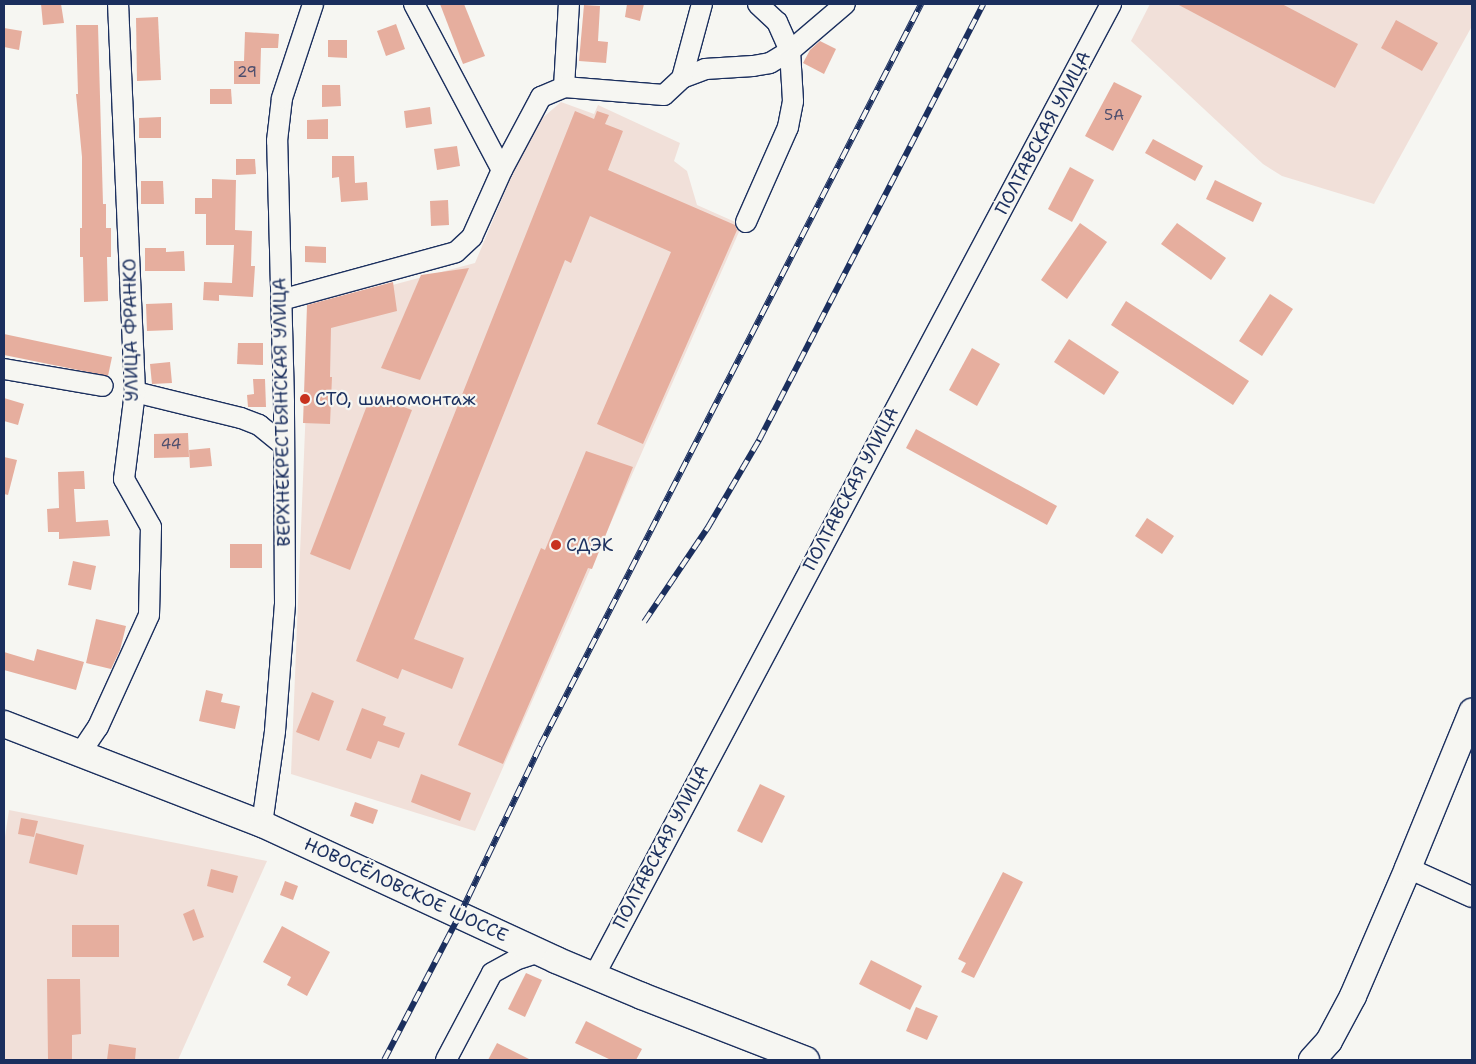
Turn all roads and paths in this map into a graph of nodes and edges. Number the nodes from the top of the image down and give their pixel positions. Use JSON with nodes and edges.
{"nodes":[{"id":1,"x":118,"y":4,"type":"edge"},
{"id":2,"x":313,"y":4,"type":"edge"},
{"id":3,"x":414,"y":4,"type":"edge"},
{"id":4,"x":570,"y":4,"type":"edge"},
{"id":5,"x":702,"y":4,"type":"edge"},
{"id":6,"x":758,"y":4,"type":"edge"},
{"id":7,"x":845,"y":4,"type":"edge"},
{"id":8,"x":1112,"y":4,"type":"edge"},
{"id":9,"x":790,"y":51,"type":"junction"},
{"id":10,"x":682,"y":78,"type":"junction"},
{"id":11,"x":564,"y":87,"type":"junction"},
{"id":12,"x":502,"y":170,"type":"junction"},
{"id":13,"x":746,"y":222,"type":"dead end"},
{"id":14,"x":281,"y":300,"type":"junction"},
{"id":15,"x":4,"y":369,"type":"edge"},
{"id":16,"x":103,"y":386,"type":"dead end"},
{"id":17,"x":135,"y":392,"type":"junction"},
{"id":18,"x":284,"y":402,"type":"junction"},
{"id":19,"x":241,"y":418,"type":"junction"},
{"id":20,"x":284,"y":445,"type":"junction"},
{"id":21,"x":1472,"y":712,"type":"edge"},
{"id":22,"x":4,"y":724,"type":"edge"},
{"id":23,"x":81,"y":752,"type":"junction"},
{"id":24,"x":262,"y":824,"type":"junction"},
{"id":25,"x":1408,"y":868,"type":"junction"},
{"id":26,"x":1472,"y":897,"type":"edge"},
{"id":27,"x":539,"y":952,"type":"junction"},
{"id":28,"x":594,"y":976,"type":"junction"},
{"id":29,"x":1326,"y":1051,"type":"edge"},
{"id":30,"x":446,"y":1060,"type":"edge"},
{"id":31,"x":806,"y":1060,"type":"edge"},
{"id":32,"x":1312,"y":1060,"type":"edge"}],
"edges":[{"from":1,"to":17,"type":"street","name":"УЛИЦА ФРАНКО"},
{"from":2,"to":14,"type":"street","name":"ВЕРХНЕКРЕСТЬЯНСКАЯ УЛИЦА"},
{"from":3,"to":12,"type":"street"},
{"from":4,"to":11,"type":"street"},
{"from":5,"to":10,"type":"street"},
{"from":6,"to":9,"type":"street"},
{"from":7,"to":9,"type":"street"},
{"from":8,"to":28,"type":"street","name":"ПОЛТАВСКАЯ УЛИЦА"},
{"from":9,"to":10,"type":"street"},
{"from":9,"to":13,"type":"street"},
{"from":10,"to":11,"type":"street"},
{"from":11,"to":12,"type":"street"},
{"from":12,"to":14,"type":"street"},
{"from":14,"to":18,"type":"street","name":"ВЕРХНЕКРЕСТЬЯНСКАЯ УЛИЦА"},
{"from":15,"to":16,"type":"street"},
{"from":17,"to":19,"type":"street"},
{"from":17,"to":23,"type":"street","name":"УЛИЦА ФРАНКО"},
{"from":18,"to":19,"type":"street"},
{"from":18,"to":20,"type":"street","name":"ВЕРХНЕКРЕСТЬЯНСКАЯ УЛИЦА"},
{"from":19,"to":20,"type":"street"},
{"from":20,"to":24,"type":"street","name":"ВЕРХНЕКРЕСТЬЯНСКАЯ УЛИЦА"},
{"from":21,"to":25,"type":"main road"},
{"from":22,"to":23,"type":"main road","name":"НОВОСЁЛОВСКОЕ ШОССЕ"},
{"from":23,"to":24,"type":"main road","name":"НОВОСЁЛОВСКОЕ ШОССЕ"},
{"from":24,"to":27,"type":"main road","name":"НОВОСЁЛОВСКОЕ ШОССЕ"},
{"from":25,"to":26,"type":"street"},
{"from":25,"to":29,"type":"main road"},
{"from":27,"to":28,"type":"main road","name":"НОВОСЁЛОВСКОЕ ШОССЕ"},
{"from":27,"to":30,"type":"street"},
{"from":28,"to":31,"type":"main road","name":"НОВОСЁЛОВСКОЕ ШОССЕ"},
{"from":29,"to":32,"type":"main road"}]}
